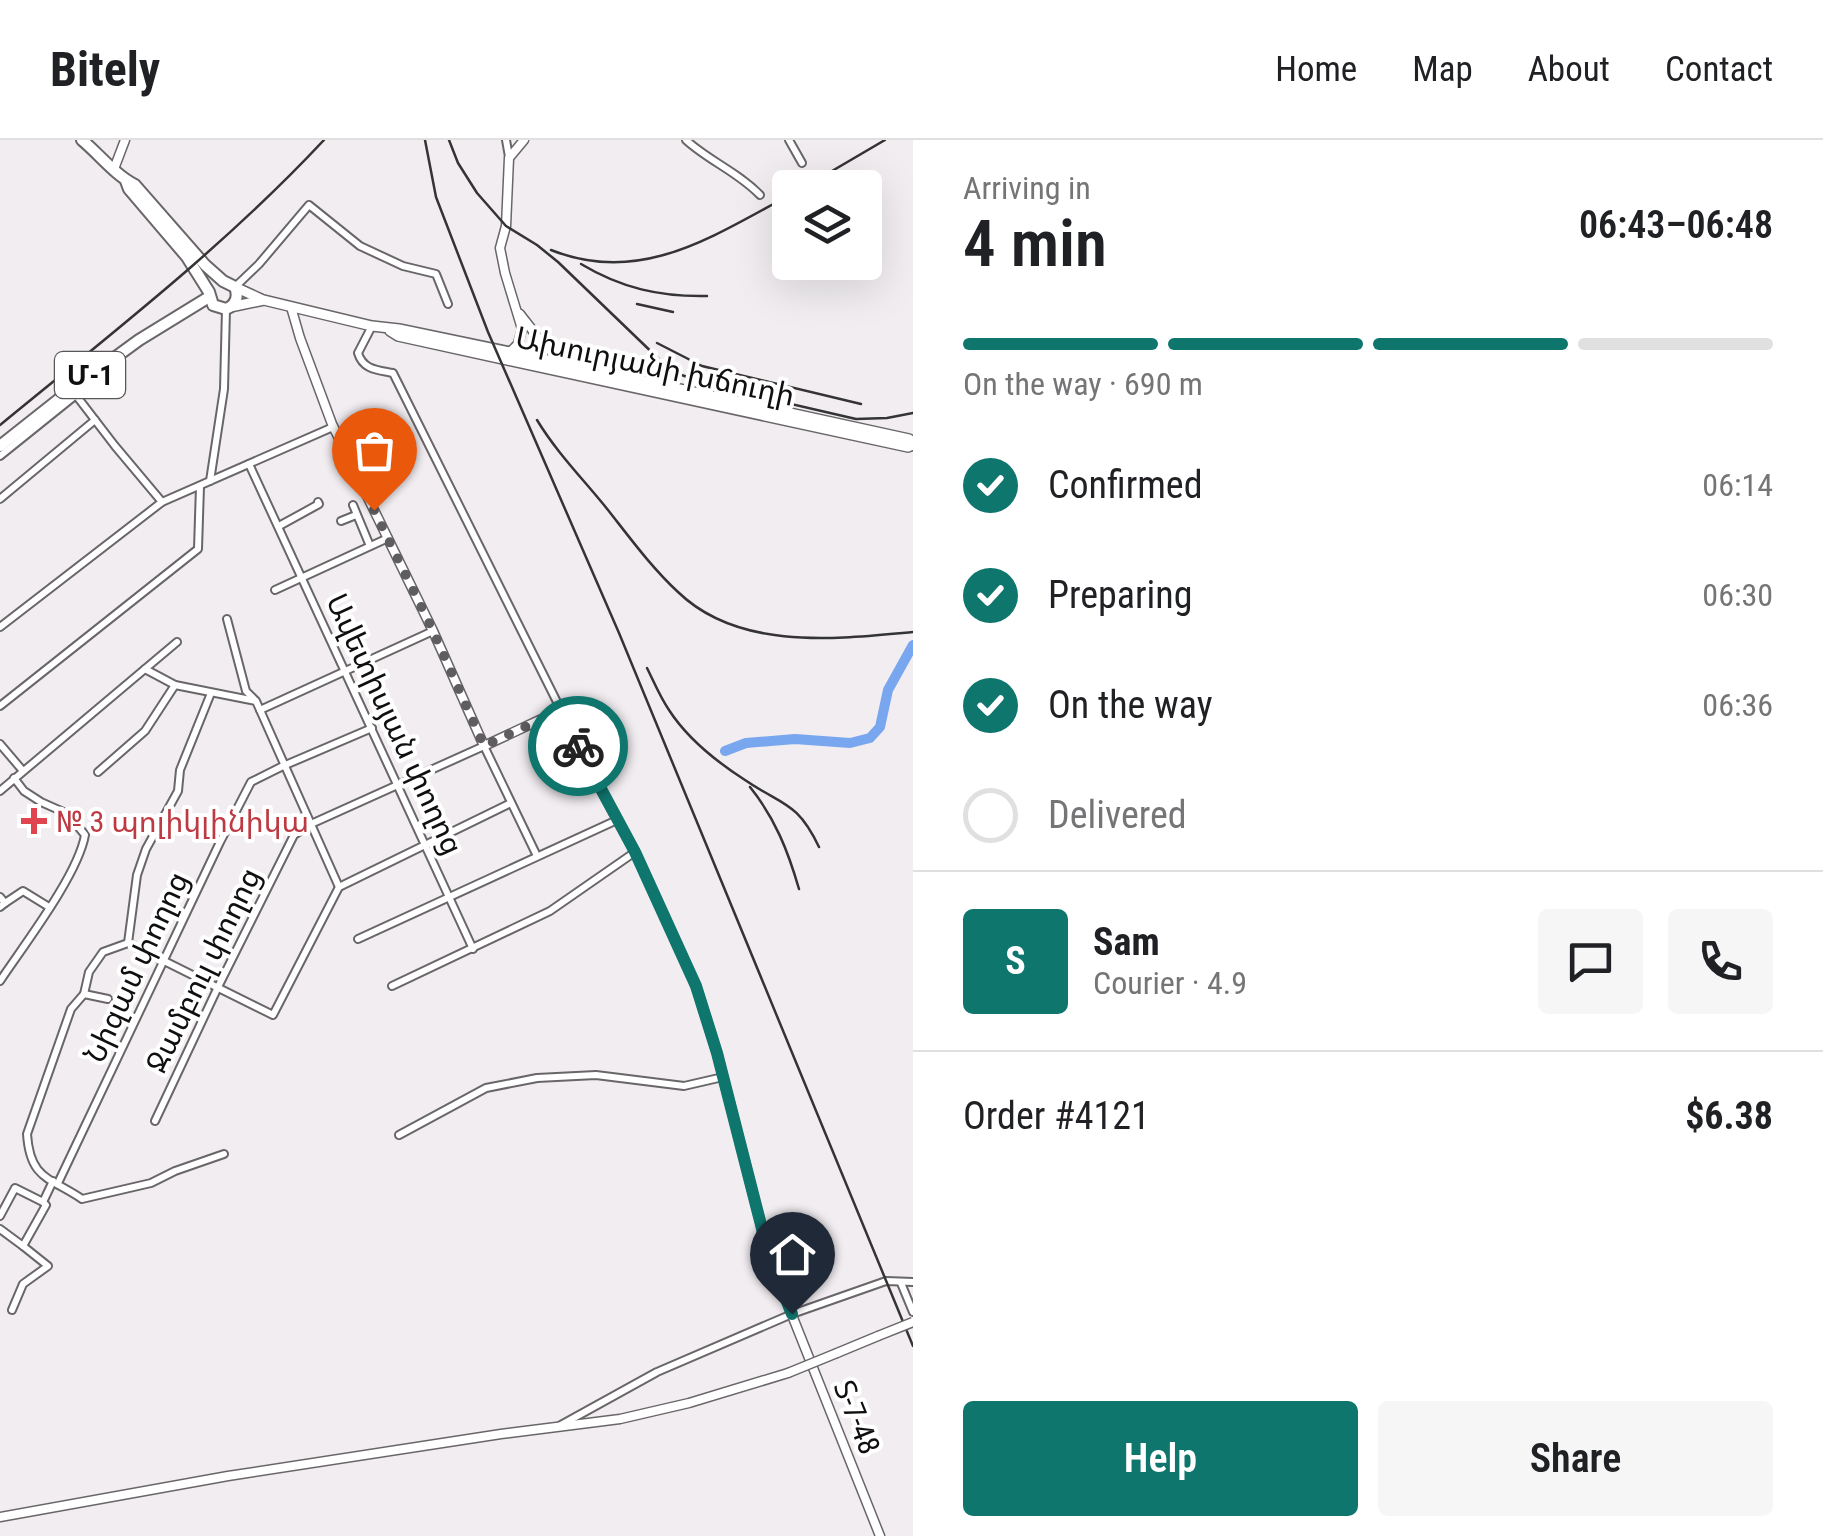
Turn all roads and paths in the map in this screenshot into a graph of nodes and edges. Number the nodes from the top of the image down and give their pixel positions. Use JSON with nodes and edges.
{"nodes":[{"id":1,"x":82,"y":140,"type":"edge"},
{"id":2,"x":125,"y":140,"type":"edge"},
{"id":3,"x":506,"y":140,"type":"edge"},
{"id":4,"x":524,"y":140,"type":"edge"},
{"id":5,"x":686,"y":140,"type":"edge"},
{"id":6,"x":789,"y":140,"type":"edge"},
{"id":7,"x":509,"y":158,"type":"junction"},
{"id":8,"x":802,"y":163,"type":"dead end"},
{"id":9,"x":114,"y":169,"type":"junction"},
{"id":10,"x":126,"y":181,"type":"junction"},
{"id":11,"x":760,"y":195,"type":"dead end"},
{"id":12,"x":198,"y":274,"type":"junction"},
{"id":13,"x":223,"y":281,"type":"junction"},
{"id":14,"x":235,"y":287,"type":"junction"},
{"id":15,"x":209,"y":294,"type":"junction"},
{"id":16,"x":264,"y":300,"type":"junction"},
{"id":17,"x":448,"y":304,"type":"dead end"},
{"id":18,"x":291,"y":307,"type":"junction"},
{"id":19,"x":226,"y":308,"type":"junction"},
{"id":20,"x":518,"y":310,"type":"junction"},
{"id":21,"x":186,"y":312,"type":"junction"},
{"id":22,"x":372,"y":326,"type":"junction"},
{"id":23,"x":388,"y":329,"type":"junction"},
{"id":24,"x":510,"y":352,"type":"junction"},
{"id":25,"x":542,"y":362,"type":"junction"},
{"id":26,"x":74,"y":392,"type":"junction"},
{"id":27,"x":95,"y":420,"type":"junction"},
{"id":28,"x":333,"y":427,"type":"junction"},
{"id":29,"x":913,"y":443,"type":"edge"},
{"id":30,"x":0,"y":446,"type":"edge"},
{"id":31,"x":0,"y":456,"type":"edge"},
{"id":32,"x":249,"y":464,"type":"junction"},
{"id":33,"x":210,"y":481,"type":"junction"},
{"id":34,"x":200,"y":486,"type":"junction"},
{"id":35,"x":0,"y":499,"type":"edge"},
{"id":36,"x":162,"y":502,"type":"junction"},
{"id":37,"x":318,"y":502,"type":"dead end"},
{"id":38,"x":353,"y":505,"type":"dead end"},
{"id":39,"x":356,"y":515,"type":"junction"},
{"id":40,"x":341,"y":521,"type":"dead end"},
{"id":41,"x":279,"y":526,"type":"junction"},
{"id":42,"x":388,"y":538,"type":"junction"},
{"id":43,"x":370,"y":546,"type":"junction"},
{"id":44,"x":302,"y":578,"type":"junction"},
{"id":45,"x":275,"y":590,"type":"dead end"},
{"id":46,"x":228,"y":619,"type":"dead end"},
{"id":47,"x":0,"y":627,"type":"edge"},
{"id":48,"x":433,"y":631,"type":"junction"},
{"id":49,"x":177,"y":642,"type":"dead end"},
{"id":50,"x":145,"y":669,"type":"junction"},
{"id":51,"x":345,"y":670,"type":"junction"},
{"id":52,"x":175,"y":685,"type":"junction"},
{"id":53,"x":211,"y":693,"type":"junction"},
{"id":54,"x":256,"y":701,"type":"junction"},
{"id":55,"x":0,"y":706,"type":"edge"},
{"id":56,"x":260,"y":710,"type":"junction"},
{"id":57,"x":561,"y":710,"type":"junction"},
{"id":58,"x":372,"y":728,"type":"junction"},
{"id":59,"x":0,"y":744,"type":"edge"},
{"id":60,"x":484,"y":746,"type":"junction"},
{"id":61,"x":284,"y":766,"type":"junction"},
{"id":62,"x":23,"y":772,"type":"junction"},
{"id":63,"x":98,"y":772,"type":"dead end"},
{"id":64,"x":14,"y":778,"type":"junction"},
{"id":65,"x":398,"y":784,"type":"junction"},
{"id":66,"x":0,"y":791,"type":"edge"},
{"id":67,"x":511,"y":804,"type":"junction"},
{"id":68,"x":618,"y":820,"type":"junction"},
{"id":69,"x":312,"y":824,"type":"junction"},
{"id":70,"x":426,"y":845,"type":"junction"},
{"id":71,"x":635,"y":852,"type":"junction"},
{"id":72,"x":537,"y":856,"type":"junction"},
{"id":73,"x":339,"y":887,"type":"junction"},
{"id":74,"x":449,"y":897,"type":"junction"},
{"id":75,"x":2,"y":902,"type":"edge"},
{"id":76,"x":49,"y":907,"type":"junction"},
{"id":77,"x":358,"y":939,"type":"dead end"},
{"id":78,"x":128,"y":943,"type":"junction"},
{"id":79,"x":473,"y":949,"type":"junction"},
{"id":80,"x":164,"y":960,"type":"junction"},
{"id":81,"x":0,"y":981,"type":"edge"},
{"id":82,"x":392,"y":986,"type":"dead end"},
{"id":83,"x":218,"y":987,"type":"junction"},
{"id":84,"x":84,"y":994,"type":"junction"},
{"id":85,"x":108,"y":1000,"type":"dead end"},
{"id":86,"x":723,"y":1077,"type":"junction"},
{"id":87,"x":155,"y":1122,"type":"dead end"},
{"id":88,"x":399,"y":1135,"type":"dead end"},
{"id":89,"x":224,"y":1154,"type":"dead end"},
{"id":90,"x":55,"y":1182,"type":"junction"},
{"id":91,"x":43,"y":1202,"type":"junction"},
{"id":92,"x":0,"y":1216,"type":"edge"},
{"id":93,"x":0,"y":1229,"type":"edge"},
{"id":94,"x":23,"y":1246,"type":"junction"},
{"id":95,"x":913,"y":1282,"type":"edge"},
{"id":96,"x":902,"y":1283,"type":"junction"},
{"id":97,"x":12,"y":1310,"type":"dead end"},
{"id":98,"x":913,"y":1312,"type":"edge"},
{"id":99,"x":792,"y":1314,"type":"junction"},
{"id":100,"x":913,"y":1322,"type":"edge"},
{"id":101,"x":555,"y":1428,"type":"junction"},
{"id":102,"x":0,"y":1517,"type":"edge"},
{"id":103,"x":880,"y":1536,"type":"edge"}],
"edges":[{"from":1,"to":9,"type":"highway"},
{"from":2,"to":9,"type":"street"},
{"from":3,"to":7,"type":"street"},
{"from":4,"to":7,"type":"street"},
{"from":5,"to":11,"type":"street"},
{"from":6,"to":8,"type":"street"},
{"from":7,"to":20,"type":"street"},
{"from":9,"to":10,"type":"highway"},
{"from":10,"to":12,"type":"highway"},
{"from":10,"to":13,"type":"highway"},
{"from":12,"to":15,"type":"highway"},
{"from":12,"to":21,"type":"highway"},
{"from":13,"to":14,"type":"highway"},
{"from":13,"to":15,"type":"highway"},
{"from":14,"to":16,"type":"main road"},
{"from":14,"to":17,"type":"street"},
{"from":14,"to":19,"type":"highway"},
{"from":15,"to":19,"type":"highway"},
{"from":15,"to":21,"type":"highway","number":"Մ-1"},
{"from":16,"to":18,"type":"main road","name":"Ախուրյանի խճուղի"},
{"from":16,"to":19,"type":"main road","name":"Ախուրյանի խճուղի"},
{"from":18,"to":22,"type":"main road","name":"Ախուրյանի խճուղի"},
{"from":18,"to":28,"type":"street"},
{"from":19,"to":21,"type":"highway","number":"Մ-1"},
{"from":19,"to":33,"type":"street"},
{"from":20,"to":24,"type":"street"},
{"from":20,"to":25,"type":"street"},
{"from":21,"to":26,"type":"highway","number":"Մ-1"},
{"from":22,"to":23,"type":"main road","name":"Ախուրյանի խճուղի"},
{"from":22,"to":57,"type":"street"},
{"from":23,"to":24,"type":"main road","name":"Ախուրյանի խճուղի"},
{"from":23,"to":25,"type":"main road","name":"Ախուրյանի խճուղի"},
{"from":24,"to":25,"type":"main road","name":"Ախուրյանի խճուղի"},
{"from":25,"to":29,"type":"main road","name":"Ախուրյանի խճուղի"},
{"from":26,"to":27,"type":"street"},
{"from":26,"to":30,"type":"highway","number":"Մ-1"},
{"from":26,"to":31,"type":"street"},
{"from":27,"to":35,"type":"street"},
{"from":27,"to":36,"type":"street"},
{"from":28,"to":32,"type":"street"},
{"from":28,"to":42,"type":"street"},
{"from":32,"to":33,"type":"street"},
{"from":32,"to":41,"type":"street","name":"Ավետիսյան փողոց"},
{"from":33,"to":34,"type":"street"},
{"from":34,"to":36,"type":"street"},
{"from":34,"to":55,"type":"street"},
{"from":36,"to":47,"type":"street"},
{"from":37,"to":41,"type":"street"},
{"from":38,"to":39,"type":"street"},
{"from":39,"to":40,"type":"street"},
{"from":39,"to":43,"type":"street"},
{"from":41,"to":44,"type":"street","name":"Ավետիսյան փողոց"},
{"from":42,"to":43,"type":"street"},
{"from":42,"to":48,"type":"street"},
{"from":43,"to":44,"type":"street"},
{"from":44,"to":45,"type":"street"},
{"from":44,"to":51,"type":"street","name":"Ավետիսյան փողոց"},
{"from":46,"to":54,"type":"street"},
{"from":48,"to":51,"type":"street"},
{"from":48,"to":60,"type":"street"},
{"from":49,"to":50,"type":"street"},
{"from":50,"to":52,"type":"street"},
{"from":50,"to":62,"type":"street"},
{"from":51,"to":56,"type":"street"},
{"from":51,"to":58,"type":"street","name":"Ավետիսյան փողոց"},
{"from":52,"to":53,"type":"street"},
{"from":52,"to":63,"type":"street"},
{"from":53,"to":54,"type":"street"},
{"from":53,"to":78,"type":"street"},
{"from":54,"to":56,"type":"street"},
{"from":56,"to":61,"type":"street"},
{"from":57,"to":60,"type":"street","name":"Ջամբուլ փողոց"},
{"from":57,"to":68,"type":"street","name":"Տ-7-48"},
{"from":58,"to":61,"type":"street","name":"Նիզամ փողոց"},
{"from":58,"to":65,"type":"street","name":"Ավետիսյան փողոց"},
{"from":59,"to":62,"type":"street"},
{"from":60,"to":65,"type":"street","name":"Ջամբուլ փողոց"},
{"from":60,"to":67,"type":"street"},
{"from":61,"to":69,"type":"street"},
{"from":61,"to":80,"type":"street","name":"Նիզամ փողոց"},
{"from":62,"to":64,"type":"street"},
{"from":64,"to":66,"type":"street"},
{"from":64,"to":76,"type":"street"},
{"from":65,"to":69,"type":"street","name":"Ջամբուլ փողոց"},
{"from":65,"to":70,"type":"street","name":"Ավետիսյան փողոց"},
{"from":67,"to":70,"type":"street"},
{"from":67,"to":72,"type":"street"},
{"from":68,"to":71,"type":"street","name":"Տ-7-48"},
{"from":68,"to":72,"type":"street"},
{"from":69,"to":73,"type":"street"},
{"from":69,"to":83,"type":"street","name":"Ջամբուլ փողոց"},
{"from":70,"to":73,"type":"street"},
{"from":70,"to":74,"type":"street","name":"Ավետիսյան փողոց"},
{"from":71,"to":79,"type":"street"},
{"from":71,"to":86,"type":"street","name":"Տ-7-48"},
{"from":72,"to":74,"type":"street"},
{"from":73,"to":83,"type":"street"},
{"from":74,"to":77,"type":"street"},
{"from":74,"to":79,"type":"street","name":"Ավետիսյան փողոց"},
{"from":75,"to":76,"type":"street"},
{"from":76,"to":81,"type":"street"},
{"from":78,"to":80,"type":"street"},
{"from":78,"to":84,"type":"street"},
{"from":79,"to":82,"type":"street"},
{"from":80,"to":83,"type":"street"},
{"from":80,"to":90,"type":"street","name":"Նիզամ փողոց"},
{"from":83,"to":87,"type":"street","name":"Ջամբուլ փողոց"},
{"from":84,"to":85,"type":"street"},
{"from":84,"to":90,"type":"street"},
{"from":86,"to":88,"type":"street"},
{"from":86,"to":99,"type":"street","name":"Տ-7-48"},
{"from":89,"to":90,"type":"street"},
{"from":90,"to":91,"type":"street","name":"Նիզամ փողոց"},
{"from":91,"to":92,"type":"street"},
{"from":91,"to":94,"type":"street","name":"Նիզամ փողոց"},
{"from":93,"to":94,"type":"street"},
{"from":94,"to":97,"type":"street"},
{"from":95,"to":96,"type":"street"},
{"from":96,"to":98,"type":"street"},
{"from":96,"to":99,"type":"street"},
{"from":99,"to":101,"type":"street"},
{"from":99,"to":103,"type":"street","name":"Տ-7-48","number":"Տ-7-48"},
{"from":100,"to":101,"type":"street","bridge":true},
{"from":101,"to":102,"type":"street"}]}
